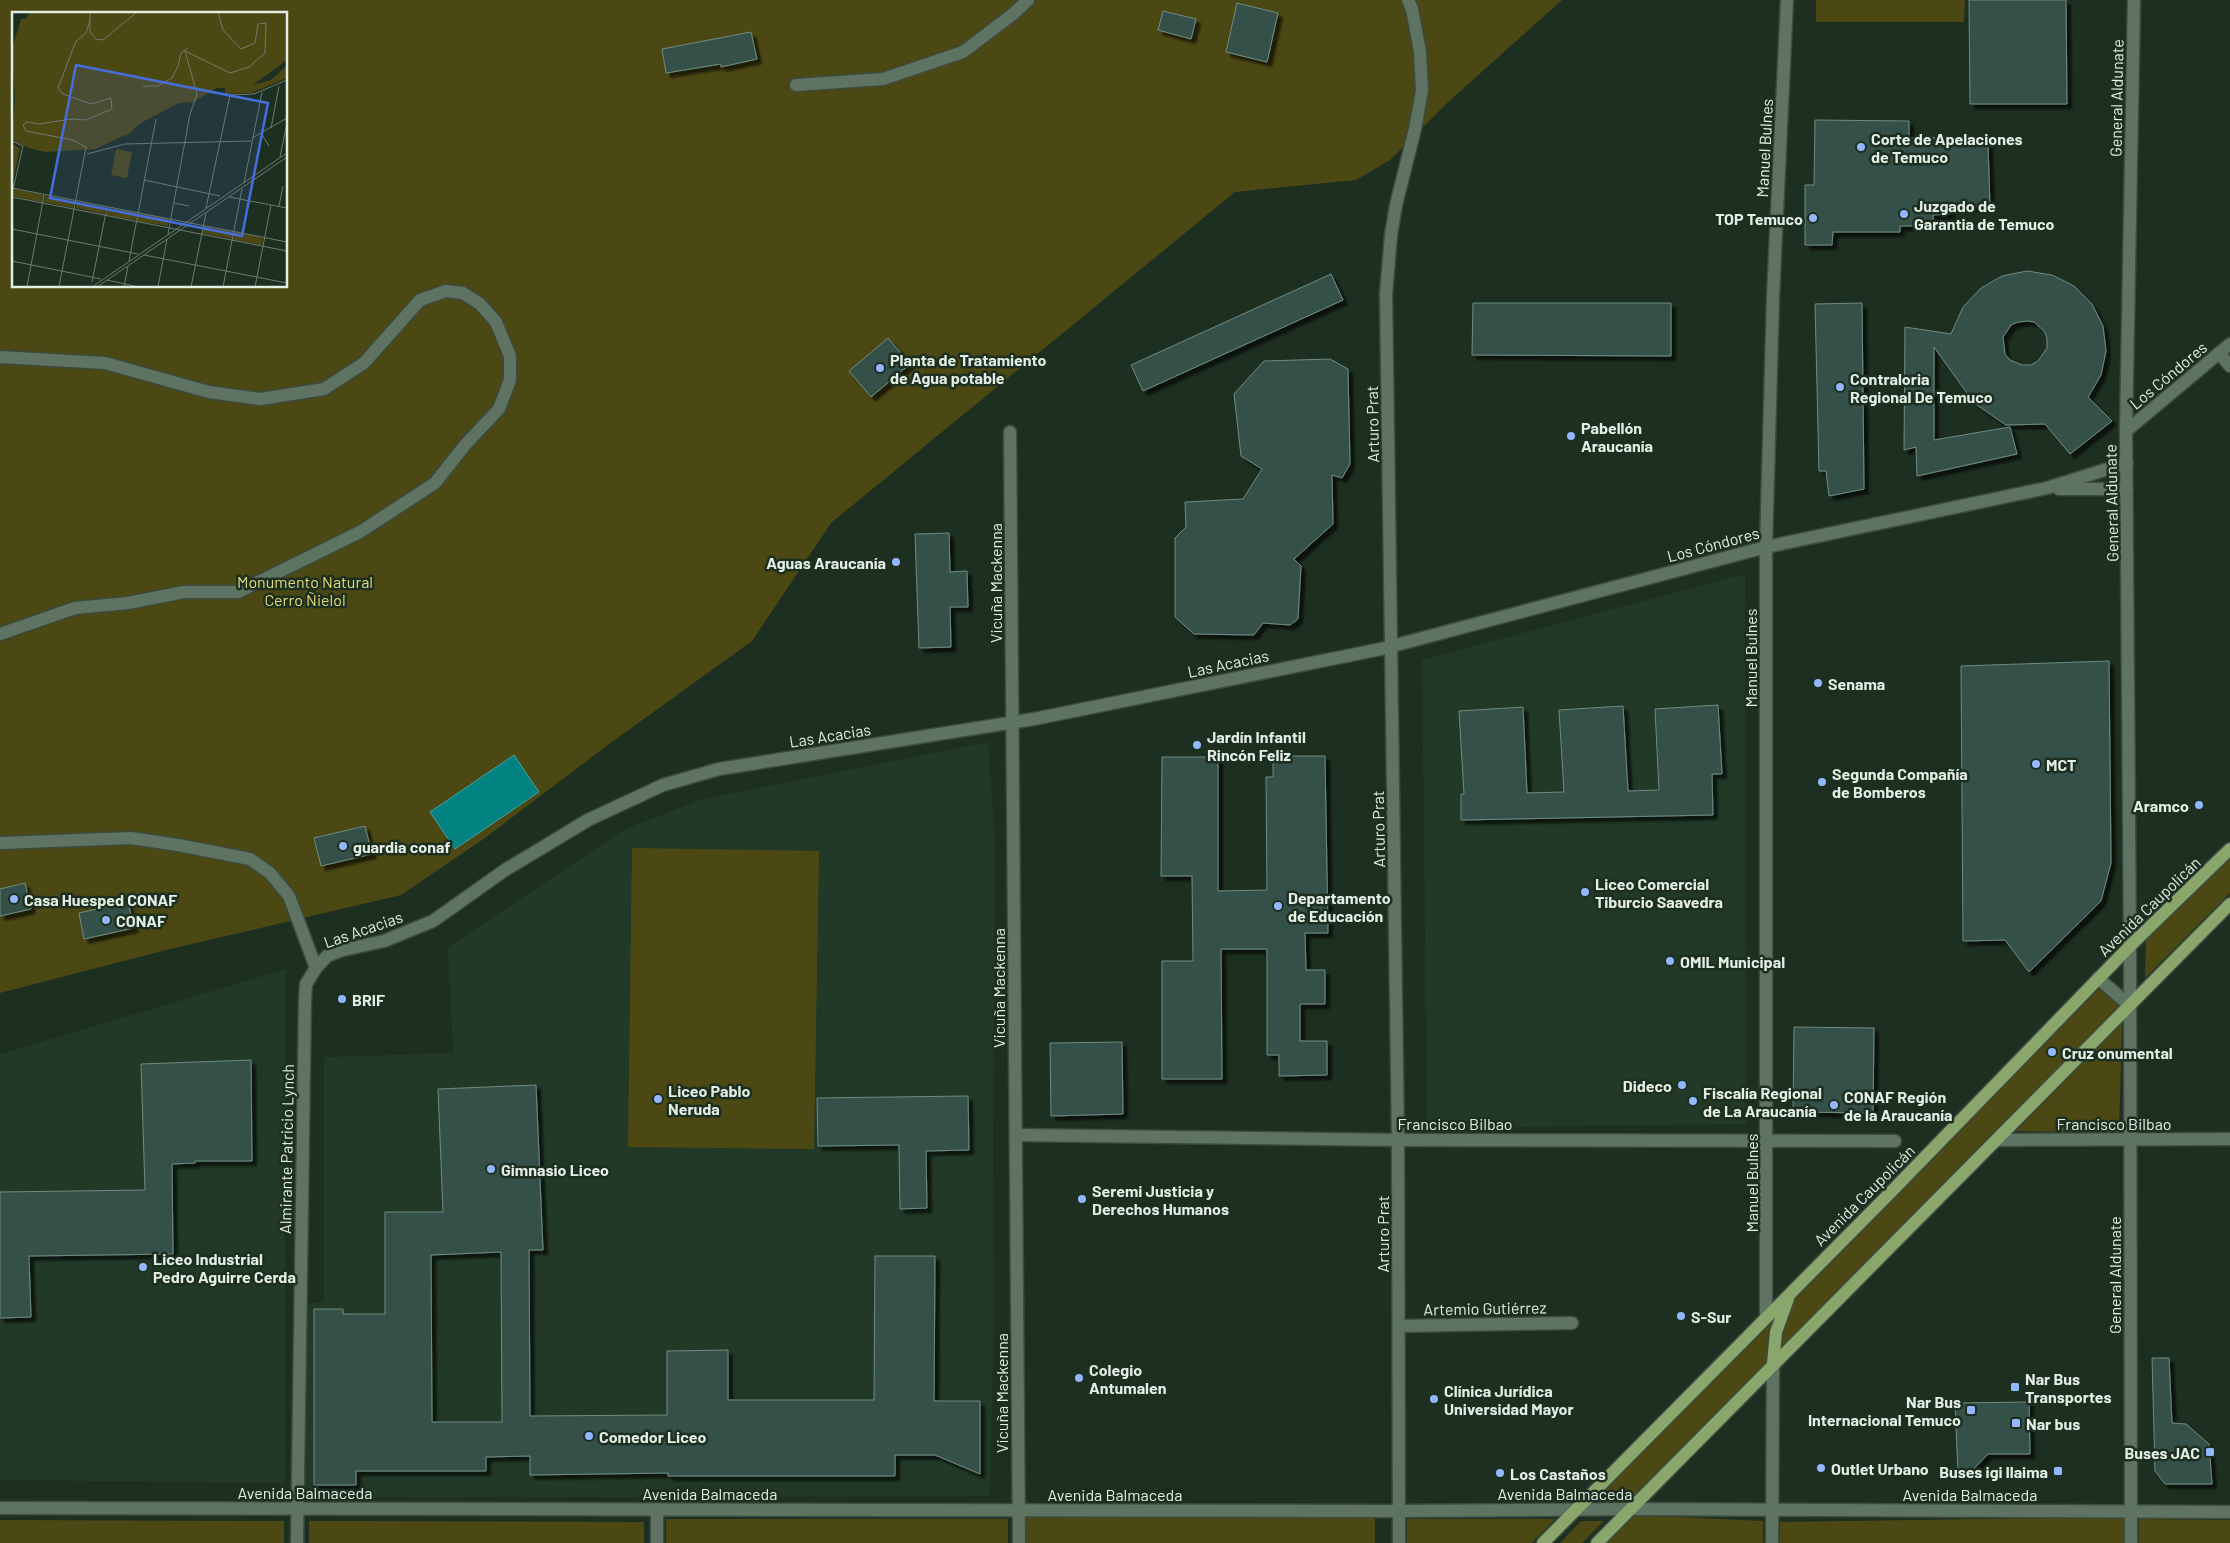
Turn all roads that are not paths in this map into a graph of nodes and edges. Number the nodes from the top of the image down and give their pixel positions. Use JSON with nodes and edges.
{"nodes":[{"id":1,"x":1028,"y":0,"type":"edge"},
{"id":2,"x":1408,"y":0,"type":"edge"},
{"id":3,"x":1787,"y":0,"type":"edge"},
{"id":4,"x":2134,"y":0,"type":"edge"},
{"id":5,"x":796,"y":85,"type":"dead end"},
{"id":6,"x":2230,"y":344,"type":"edge"},
{"id":7,"x":2219,"y":353,"type":"junction"},
{"id":8,"x":0,"y":357,"type":"edge"},
{"id":9,"x":2230,"y":366,"type":"edge"},
{"id":10,"x":2126,"y":431,"type":"junction"},
{"id":11,"x":1010,"y":432,"type":"dead end"},
{"id":12,"x":2127,"y":463,"type":"junction"},
{"id":13,"x":2047,"y":488,"type":"junction"},
{"id":14,"x":2127,"y":489,"type":"junction"},
{"id":15,"x":1766,"y":547,"type":"junction"},
{"id":16,"x":0,"y":634,"type":"edge"},
{"id":17,"x":1392,"y":646,"type":"junction"},
{"id":18,"x":1012,"y":723,"type":"junction"},
{"id":19,"x":0,"y":843,"type":"edge"},
{"id":20,"x":2230,"y":849,"type":"edge"},
{"id":21,"x":2230,"y":904,"type":"edge"},
{"id":22,"x":2130,"y":946,"type":"junction"},
{"id":23,"x":316,"y":968,"type":"junction"},
{"id":24,"x":2098,"y":978,"type":"junction"},
{"id":25,"x":2130,"y":1006,"type":"junction"},
{"id":26,"x":1016,"y":1135,"type":"junction"},
{"id":27,"x":2230,"y":1139,"type":"edge"},
{"id":28,"x":1398,"y":1140,"type":"junction"},
{"id":29,"x":1768,"y":1140,"type":"junction"},
{"id":30,"x":1997,"y":1140,"type":"junction"},
{"id":31,"x":2130,"y":1140,"type":"junction"},
{"id":32,"x":1895,"y":1141,"type":"dead end"},
{"id":33,"x":1794,"y":1290,"type":"junction"},
{"id":34,"x":1766,"y":1317,"type":"junction"},
{"id":35,"x":1572,"y":1323,"type":"dead end"},
{"id":36,"x":1399,"y":1326,"type":"junction"},
{"id":37,"x":1773,"y":1364,"type":"junction"},
{"id":38,"x":0,"y":1508,"type":"edge"},
{"id":39,"x":297,"y":1508,"type":"junction"},
{"id":40,"x":657,"y":1509,"type":"junction"},
{"id":41,"x":1575,"y":1509,"type":"junction"},
{"id":42,"x":1631,"y":1509,"type":"junction"},
{"id":43,"x":1018,"y":1510,"type":"junction"},
{"id":44,"x":1399,"y":1511,"type":"junction"},
{"id":45,"x":1772,"y":1511,"type":"junction"},
{"id":46,"x":2131,"y":1511,"type":"junction"},
{"id":47,"x":2230,"y":1512,"type":"edge"},
{"id":48,"x":297,"y":1543,"type":"edge"},
{"id":49,"x":657,"y":1543,"type":"edge"},
{"id":50,"x":1019,"y":1543,"type":"edge"},
{"id":51,"x":1399,"y":1543,"type":"edge"},
{"id":52,"x":1543,"y":1543,"type":"edge"},
{"id":53,"x":1597,"y":1543,"type":"edge"},
{"id":54,"x":1772,"y":1543,"type":"edge"},
{"id":55,"x":2131,"y":1543,"type":"edge"}],
"edges":[{"from":1,"to":5,"type":"street"},
{"from":2,"to":17,"type":"street","name":"Arturo Prat"},
{"from":3,"to":15,"type":"street","name":"Manuel Bulnes"},
{"from":4,"to":10,"type":"street","name":"General Aldunate"},
{"from":6,"to":7,"type":"street","name":"Los Cóndores"},
{"from":7,"to":9,"type":"street"},
{"from":7,"to":10,"type":"street","name":"Los Cóndores"},
{"from":8,"to":16,"type":"street"},
{"from":10,"to":12,"type":"street","name":"General Aldunate"},
{"from":11,"to":18,"type":"street","name":"Vicuña Mackenna"},
{"from":12,"to":13,"type":"street","name":"Los Cóndores"},
{"from":12,"to":14,"type":"street","name":"General Aldunate"},
{"from":13,"to":14,"type":"street","name":"Los Cóndores"},
{"from":13,"to":15,"type":"street","name":"Los Cóndores"},
{"from":14,"to":22,"type":"street","name":"General Aldunate"},
{"from":15,"to":17,"type":"street","name":"Los Cóndores"},
{"from":15,"to":29,"type":"street","name":"Manuel Bulnes"},
{"from":17,"to":18,"type":"street","name":"Las Acacias"},
{"from":17,"to":28,"type":"street","name":"Arturo Prat"},
{"from":18,"to":23,"type":"street","name":"Las Acacias"},
{"from":18,"to":26,"type":"street","name":"Vicuña Mackenna"},
{"from":19,"to":23,"type":"street"},
{"from":20,"to":22,"type":"main road","name":"Avenida Caupolicán"},
{"from":21,"to":25,"type":"main road"},
{"from":22,"to":24,"type":"main road","name":"Avenida Caupolicán"},
{"from":22,"to":25,"type":"street","name":"General Aldunate"},
{"from":23,"to":39,"type":"street","name":"Almirante Patricio Lynch"},
{"from":24,"to":25,"type":"street"},
{"from":24,"to":33,"type":"main road","name":"Avenida Caupolicán"},
{"from":25,"to":30,"type":"main road"},
{"from":25,"to":31,"type":"street","name":"General Aldunate"},
{"from":26,"to":28,"type":"street","name":"Francisco Bilbao"},
{"from":26,"to":43,"type":"street","name":"Vicuña Mackenna"},
{"from":27,"to":31,"type":"street","name":"Francisco Bilbao"},
{"from":28,"to":29,"type":"street","name":"Francisco Bilbao"},
{"from":28,"to":36,"type":"street","name":"Arturo Prat"},
{"from":29,"to":32,"type":"street","name":"Francisco Bilbao"},
{"from":29,"to":34,"type":"street","name":"Manuel Bulnes"},
{"from":30,"to":31,"type":"street","name":"Francisco Bilbao"},
{"from":30,"to":37,"type":"main road"},
{"from":31,"to":46,"type":"street","name":"General Aldunate"},
{"from":33,"to":34,"type":"main road","name":"Avenida Caupolicán"},
{"from":33,"to":37,"type":"main road"},
{"from":34,"to":41,"type":"main road","name":"Avenida Caupolicán"},
{"from":35,"to":36,"type":"street","name":"Artemio Gutiérrez"},
{"from":36,"to":44,"type":"street","name":"Arturo Prat"},
{"from":37,"to":42,"type":"main road"},
{"from":37,"to":45,"type":"street"},
{"from":38,"to":39,"type":"street","name":"Avenida Balmaceda"},
{"from":39,"to":40,"type":"street","name":"Avenida Balmaceda"},
{"from":39,"to":48,"type":"street","name":"Almirante Patricio Lynch"},
{"from":40,"to":43,"type":"street","name":"Avenida Balmaceda"},
{"from":40,"to":49,"type":"street"},
{"from":41,"to":42,"type":"street","name":"Avenida Balmaceda"},
{"from":41,"to":44,"type":"street","name":"Avenida Balmaceda"},
{"from":41,"to":52,"type":"main road","name":"Avenida Caupolicán"},
{"from":42,"to":45,"type":"street","name":"Avenida Balmaceda"},
{"from":42,"to":53,"type":"main road"},
{"from":43,"to":44,"type":"street","name":"Avenida Balmaceda"},
{"from":43,"to":50,"type":"street","name":"Vicuña Mackenna"},
{"from":44,"to":51,"type":"street","name":"Arturo Prat"},
{"from":45,"to":46,"type":"street","name":"Avenida Balmaceda"},
{"from":45,"to":54,"type":"street"},
{"from":46,"to":47,"type":"street","name":"Avenida Balmaceda"},
{"from":46,"to":55,"type":"street","name":"General Aldunate"}]}
